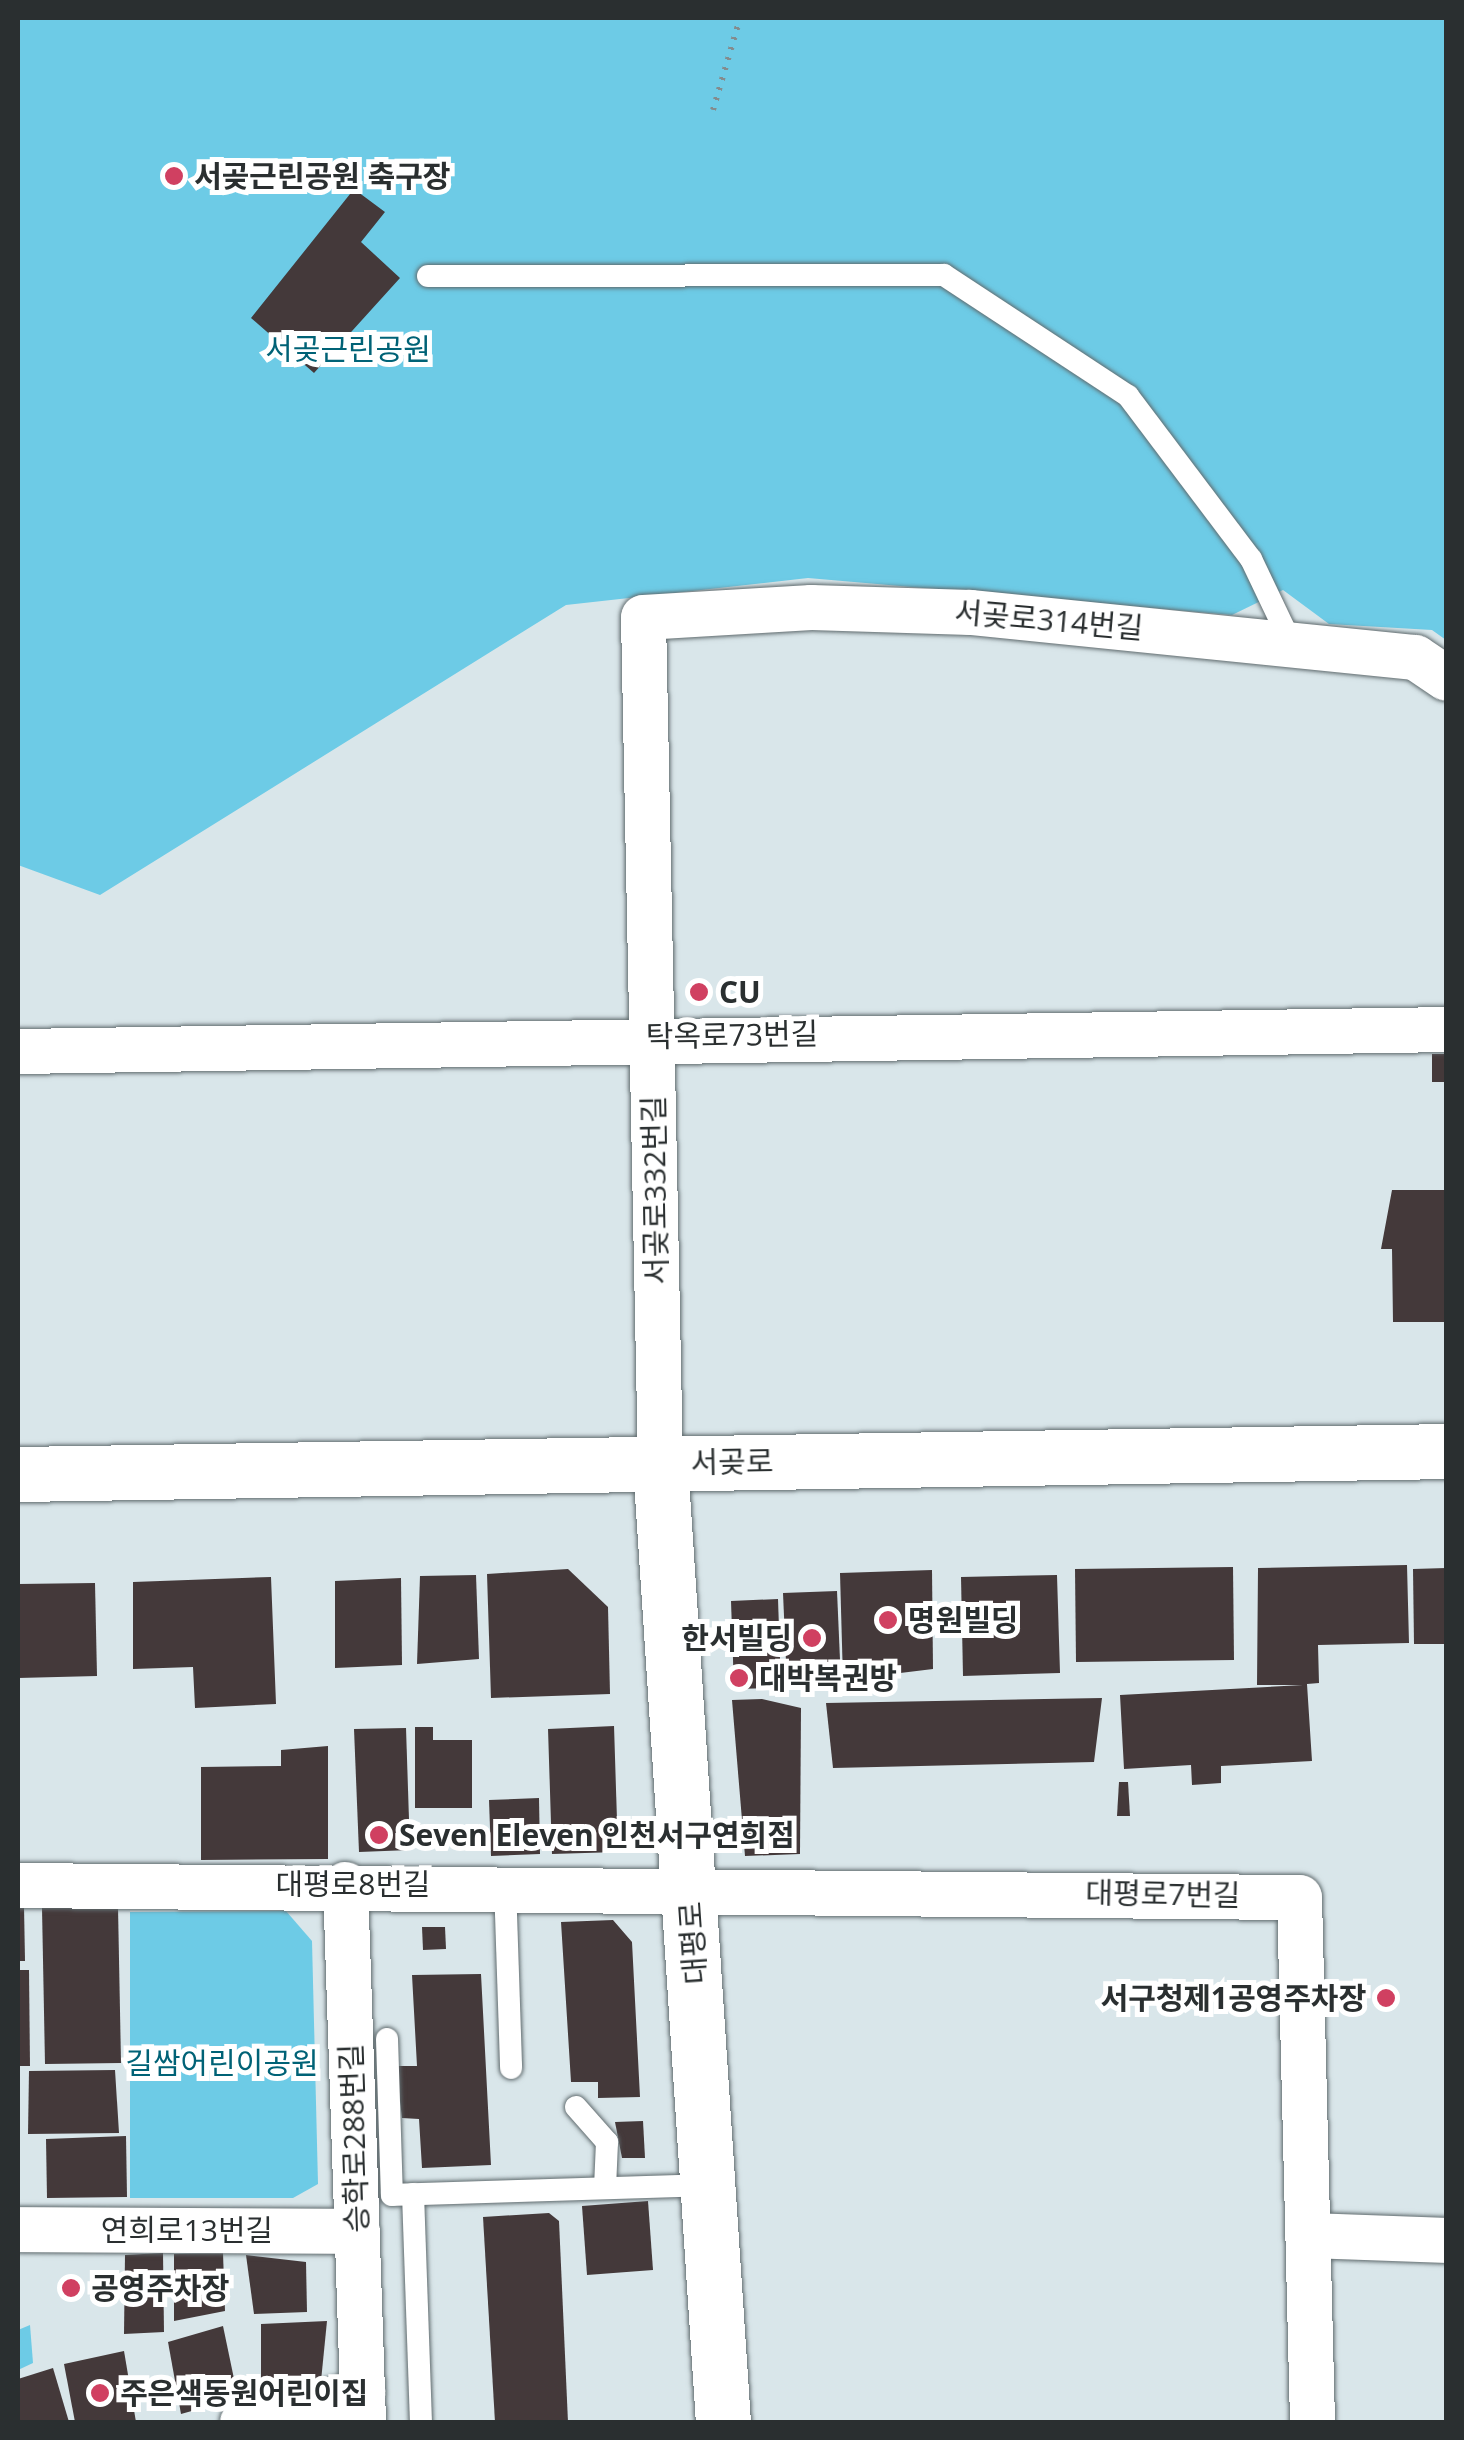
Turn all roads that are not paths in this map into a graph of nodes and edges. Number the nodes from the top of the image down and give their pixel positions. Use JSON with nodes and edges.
{"nodes":[{"id":1,"x":428,"y":276,"type":"dead end"},
{"id":2,"x":644,"y":617,"type":"joint"},
{"id":3,"x":1291,"y":643,"type":"junction"},
{"id":4,"x":1446,"y":678,"type":"edge"},
{"id":5,"x":1446,"y":1029,"type":"edge"},
{"id":6,"x":652,"y":1035,"type":"junction"},
{"id":7,"x":18,"y":1051,"type":"edge"},
{"id":8,"x":1446,"y":1451,"type":"edge"},
{"id":9,"x":660,"y":1464,"type":"junction"},
{"id":10,"x":18,"y":1474,"type":"edge"},
{"id":11,"x":345,"y":1884,"type":"junction"},
{"id":12,"x":504,"y":1884,"type":"junction"},
{"id":13,"x":18,"y":1885,"type":"edge"},
{"id":14,"x":689,"y":1886,"type":"junction"},
{"id":15,"x":387,"y":2040,"type":"dead end"},
{"id":16,"x":511,"y":2068,"type":"dead end"},
{"id":17,"x":576,"y":2107,"type":"dead end"},
{"id":18,"x":709,"y":2185,"type":"junction"},
{"id":19,"x":605,"y":2188,"type":"junction"},
{"id":20,"x":414,"y":2194,"type":"junction"},
{"id":21,"x":18,"y":2230,"type":"edge"},
{"id":22,"x":357,"y":2231,"type":"junction"},
{"id":23,"x":1311,"y":2235,"type":"junction"},
{"id":24,"x":1446,"y":2240,"type":"edge"},
{"id":25,"x":362,"y":2407,"type":"edge"},
{"id":26,"x":242,"y":2422,"type":"edge"},
{"id":27,"x":422,"y":2422,"type":"edge"},
{"id":28,"x":724,"y":2422,"type":"edge"},
{"id":29,"x":1312,"y":2422,"type":"edge"}],
"edges":[{"from":1,"to":3,"type":"lane"},
{"from":2,"to":3,"type":"street","name":"서곶로314번길"},
{"from":2,"to":6,"type":"street","name":"서곶로332번길"},
{"from":3,"to":4,"type":"street","name":"서곶로314번길"},
{"from":5,"to":6,"type":"street","name":"탁옥로73번길"},
{"from":6,"to":7,"type":"street","name":"탁옥로73번길"},
{"from":6,"to":9,"type":"street","name":"서곶로332번길"},
{"from":8,"to":9,"type":"main road","name":"서곶로"},
{"from":9,"to":10,"type":"main road","name":"서곶로"},
{"from":9,"to":14,"type":"main road","name":"대평로"},
{"from":11,"to":12,"type":"street","name":"대평로8번길"},
{"from":11,"to":13,"type":"street","name":"대평로8번길"},
{"from":11,"to":22,"type":"street","name":"승학로288번길"},
{"from":12,"to":14,"type":"street","name":"대평로8번길"},
{"from":12,"to":16,"type":"lane"},
{"from":14,"to":18,"type":"main road","name":"대평로"},
{"from":14,"to":23,"type":"street","name":"대평로7번길"},
{"from":15,"to":20,"type":"lane"},
{"from":17,"to":19,"type":"lane"},
{"from":18,"to":19,"type":"lane"},
{"from":18,"to":28,"type":"main road","name":"대평로"},
{"from":19,"to":20,"type":"lane"},
{"from":20,"to":27,"type":"lane"},
{"from":21,"to":22,"type":"street","name":"연희로13번길"},
{"from":22,"to":25,"type":"street","name":"승학로288번길"},
{"from":23,"to":24,"type":"street"},
{"from":23,"to":29,"type":"street"},
{"from":25,"to":26,"type":"street","name":"승학로288번길"}]}
